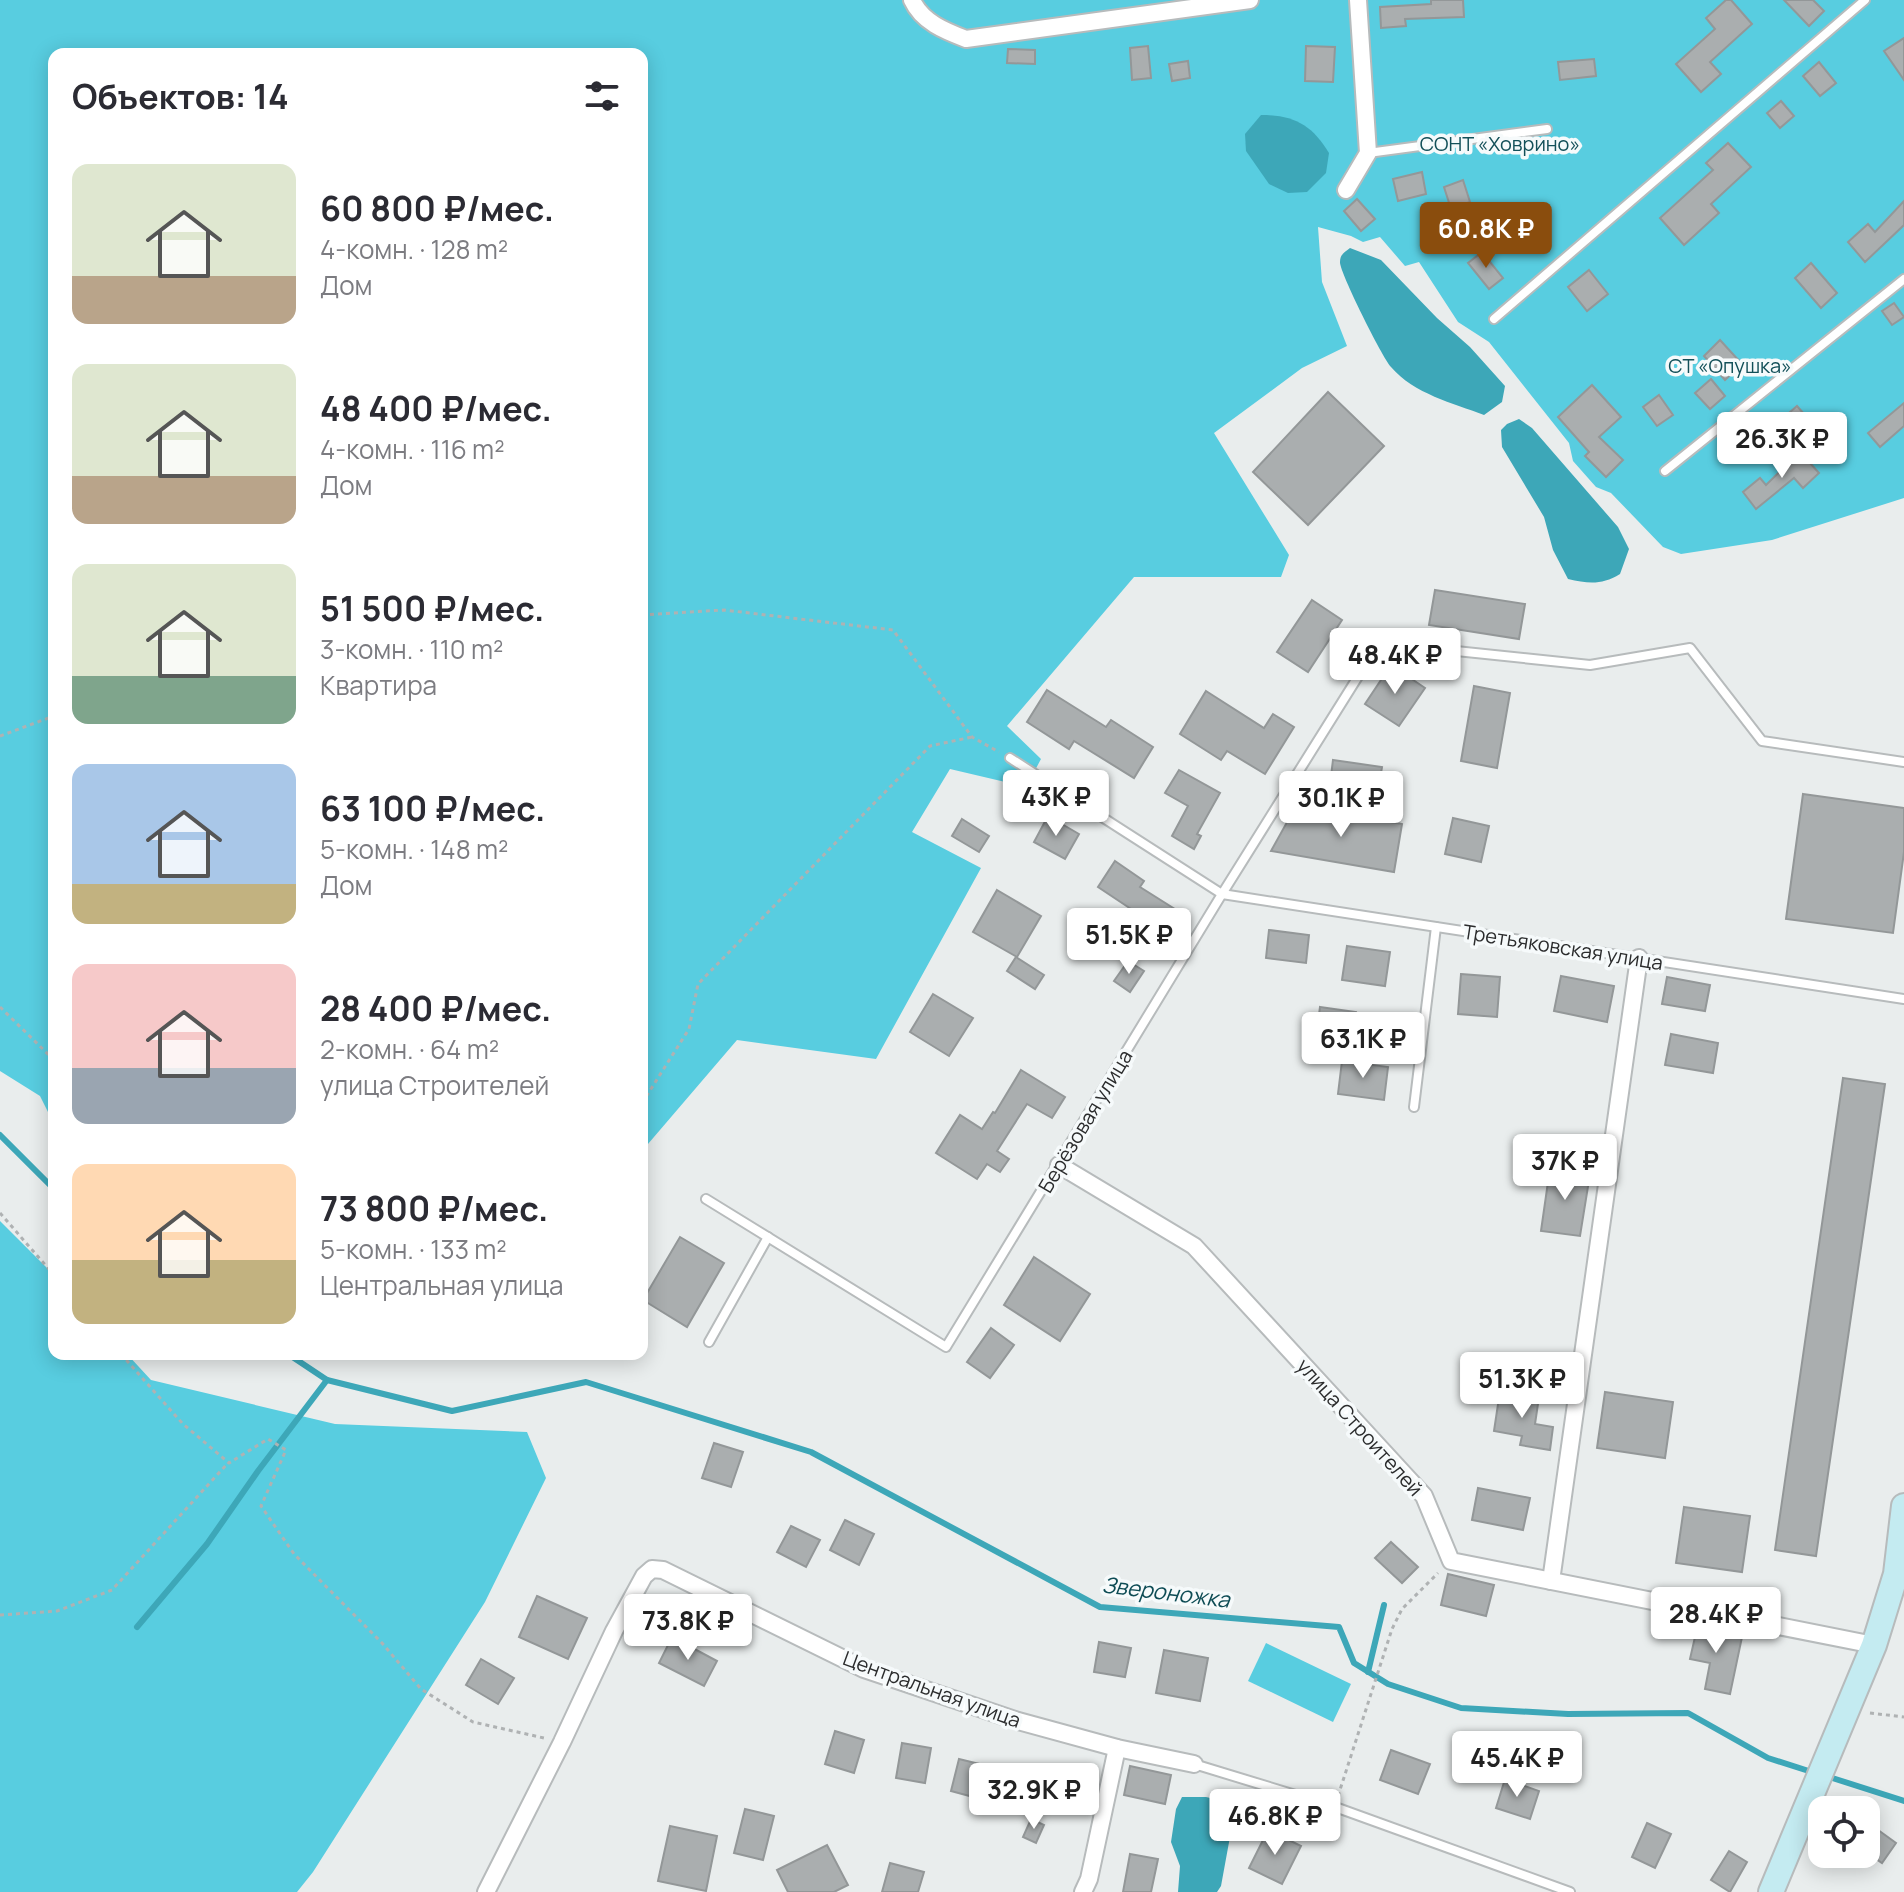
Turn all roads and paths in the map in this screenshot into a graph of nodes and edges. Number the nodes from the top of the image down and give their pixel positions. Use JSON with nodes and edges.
{"nodes":[{"id":1,"x":912,"y":0,"type":"edge"},
{"id":2,"x":1250,"y":0,"type":"edge"},
{"id":3,"x":1358,"y":0,"type":"edge"},
{"id":4,"x":1865,"y":0,"type":"edge"},
{"id":5,"x":1547,"y":129,"type":"dead end"},
{"id":6,"x":1368,"y":153,"type":"junction"},
{"id":7,"x":1346,"y":190,"type":"dead end"},
{"id":8,"x":1904,"y":279,"type":"edge"},
{"id":9,"x":1494,"y":319,"type":"dead end"},
{"id":10,"x":1665,"y":471,"type":"dead end"},
{"id":11,"x":648,"y":615,"type":"edge"},
{"id":12,"x":48,"y":718,"type":"edge"},
{"id":13,"x":0,"y":736,"type":"edge"},
{"id":14,"x":972,"y":737,"type":"junction"},
{"id":15,"x":1010,"y":758,"type":"joint"},
{"id":16,"x":1904,"y":762,"type":"edge"},
{"id":17,"x":1222,"y":894,"type":"junction"},
{"id":18,"x":1436,"y":927,"type":"junction"},
{"id":19,"x":1639,"y":958,"type":"junction"},
{"id":20,"x":1904,"y":999,"type":"edge"},
{"id":21,"x":0,"y":1007,"type":"edge"},
{"id":22,"x":48,"y":1054,"type":"edge"},
{"id":23,"x":648,"y":1094,"type":"edge"},
{"id":24,"x":1414,"y":1107,"type":"dead end"},
{"id":25,"x":1059,"y":1165,"type":"junction"},
{"id":26,"x":706,"y":1199,"type":"dead end"},
{"id":27,"x":0,"y":1213,"type":"edge"},
{"id":28,"x":768,"y":1237,"type":"junction"},
{"id":29,"x":48,"y":1268,"type":"edge"},
{"id":30,"x":709,"y":1342,"type":"dead end"},
{"id":31,"x":126,"y":1360,"type":"edge"},
{"id":32,"x":229,"y":1463,"type":"junction"},
{"id":33,"x":1904,"y":1506,"type":"edge"},
{"id":34,"x":1451,"y":1561,"type":"junction"},
{"id":35,"x":1551,"y":1581,"type":"junction"},
{"id":36,"x":0,"y":1615,"type":"edge"},
{"id":37,"x":1874,"y":1645,"type":"junction"},
{"id":38,"x":1846,"y":1710,"type":"junction"},
{"id":39,"x":1904,"y":1717,"type":"edge"},
{"id":40,"x":562,"y":1742,"type":"junction"},
{"id":41,"x":1117,"y":1748,"type":"junction"},
{"id":42,"x":1194,"y":1764,"type":"joint"},
{"id":43,"x":1335,"y":1807,"type":"junction"},
{"id":44,"x":486,"y":1892,"type":"edge"},
{"id":45,"x":1083,"y":1892,"type":"edge"},
{"id":46,"x":1570,"y":1892,"type":"edge"},
{"id":47,"x":1771,"y":1892,"type":"edge"}],
"edges":[{"from":1,"to":2,"type":"street"},
{"from":3,"to":6,"type":"street"},
{"from":4,"to":9,"type":"lane"},
{"from":5,"to":6,"type":"lane"},
{"from":6,"to":7,"type":"street"},
{"from":8,"to":10,"type":"lane"},
{"from":11,"to":14,"type":"path"},
{"from":12,"to":13,"type":"path"},
{"from":14,"to":15,"type":"path"},
{"from":14,"to":23,"type":"path"},
{"from":15,"to":17,"type":"lane"},
{"from":16,"to":17,"type":"lane","name":"Берёзовая улица"},
{"from":17,"to":18,"type":"lane","name":"Третьяковская улица"},
{"from":17,"to":25,"type":"lane","name":"Берёзовая улица"},
{"from":18,"to":19,"type":"lane","name":"Третьяковская улица"},
{"from":18,"to":24,"type":"lane"},
{"from":19,"to":20,"type":"lane","name":"Третьяковская улица"},
{"from":19,"to":35,"type":"street"},
{"from":21,"to":22,"type":"path"},
{"from":25,"to":28,"type":"lane","name":"Берёзовая улица"},
{"from":25,"to":34,"type":"street","name":"улица Строителей"},
{"from":26,"to":28,"type":"lane"},
{"from":27,"to":29,"type":"path"},
{"from":28,"to":30,"type":"lane"},
{"from":31,"to":32,"type":"path"},
{"from":32,"to":36,"type":"path"},
{"from":32,"to":40,"type":"path"},
{"from":33,"to":37,"type":"street"},
{"from":34,"to":35,"type":"street"},
{"from":34,"to":43,"type":"path"},
{"from":35,"to":37,"type":"street"},
{"from":37,"to":38,"type":"street"},
{"from":38,"to":39,"type":"path"},
{"from":38,"to":47,"type":"street"},
{"from":40,"to":41,"type":"street","name":"Центральная улица"},
{"from":40,"to":44,"type":"street","name":"Центральная улица"},
{"from":41,"to":42,"type":"street","name":"Центральная улица"},
{"from":41,"to":45,"type":"street"},
{"from":42,"to":43,"type":"lane","name":"Центральная улица"},
{"from":43,"to":46,"type":"lane","name":"Центральная улица"}]}
